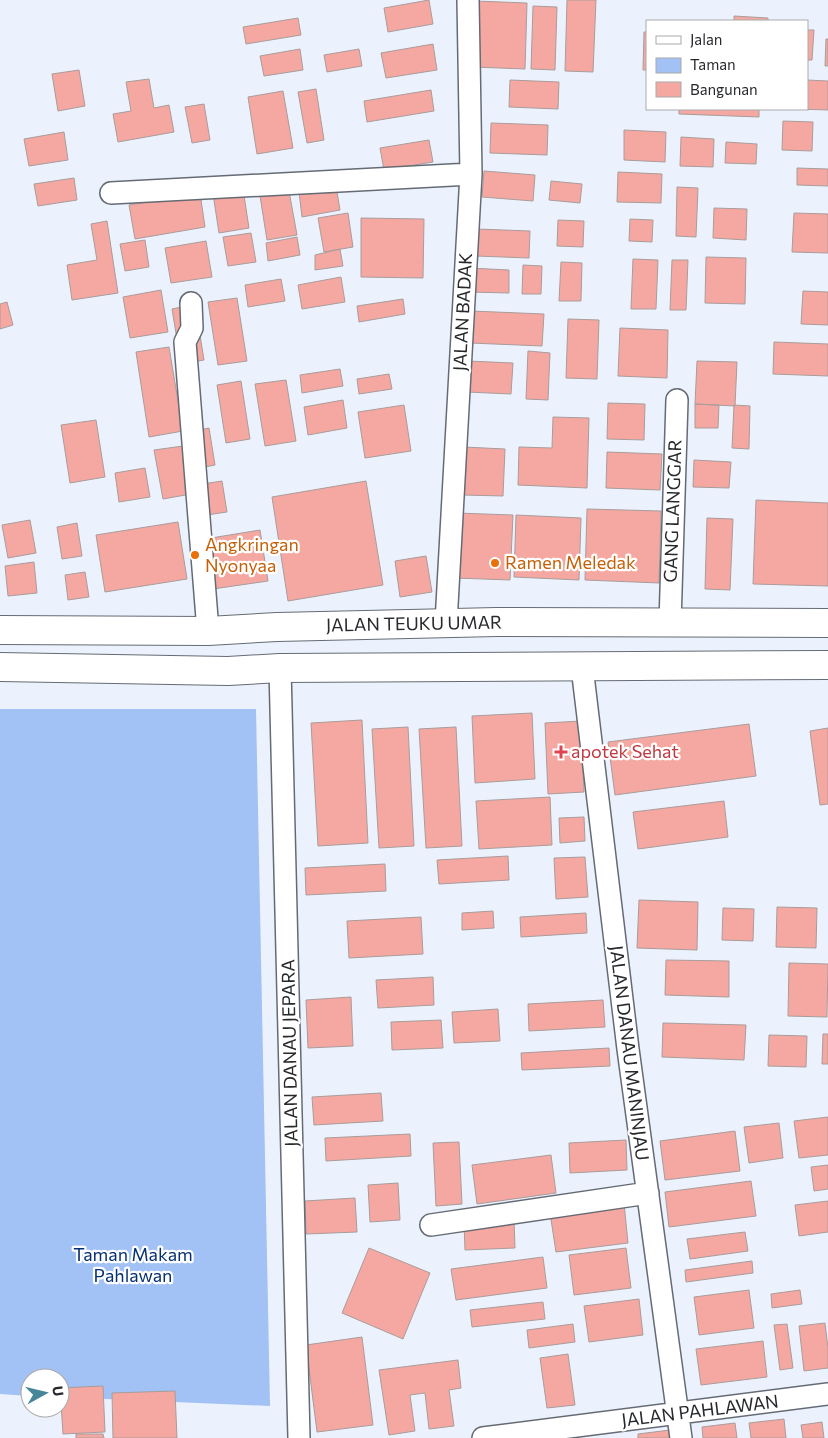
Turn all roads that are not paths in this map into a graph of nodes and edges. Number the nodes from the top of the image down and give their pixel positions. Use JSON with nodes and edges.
{"nodes":[{"id":1,"x":468,"y":0,"type":"edge"},
{"id":2,"x":471,"y":174,"type":"junction"},
{"id":3,"x":111,"y":193,"type":"dead end"},
{"id":4,"x":191,"y":303,"type":"dead end"},
{"id":5,"x":677,"y":400,"type":"dead end"},
{"id":6,"x":446,"y":623,"type":"junction"},
{"id":7,"x":670,"y":623,"type":"junction"},
{"id":8,"x":828,"y":623,"type":"edge"},
{"id":9,"x":0,"y":630,"type":"edge"},
{"id":10,"x":208,"y":631,"type":"junction"},
{"id":11,"x":828,"y":665,"type":"edge"},
{"id":12,"x":0,"y":667,"type":"edge"},
{"id":13,"x":582,"y":667,"type":"junction"},
{"id":14,"x":280,"y":668,"type":"junction"},
{"id":15,"x":206,"y":670,"type":"junction"},
{"id":16,"x":648,"y":1193,"type":"junction"},
{"id":17,"x":431,"y":1225,"type":"dead end"},
{"id":18,"x":828,"y":1394,"type":"edge"},
{"id":19,"x":678,"y":1414,"type":"junction"},
{"id":20,"x":299,"y":1438,"type":"edge"},
{"id":21,"x":482,"y":1438,"type":"edge"},
{"id":22,"x":681,"y":1438,"type":"edge"}],
"edges":[{"from":1,"to":2,"type":"street","name":"JALAN BADAK"},
{"from":2,"to":3,"type":"street"},
{"from":2,"to":6,"type":"street","name":"JALAN BADAK"},
{"from":4,"to":10,"type":"street"},
{"from":5,"to":7,"type":"street","name":"GANG LANGGAR"},
{"from":6,"to":7,"type":"highway","name":"JALAN TEUKU UMAR"},
{"from":6,"to":10,"type":"highway","name":"JALAN TEUKU UMAR"},
{"from":7,"to":8,"type":"highway","name":"JALAN TEUKU UMAR"},
{"from":9,"to":10,"type":"highway","name":"JALAN TEUKU UMAR"},
{"from":10,"to":15,"type":"highway"},
{"from":11,"to":13,"type":"highway"},
{"from":12,"to":15,"type":"highway"},
{"from":13,"to":14,"type":"highway"},
{"from":13,"to":16,"type":"street","name":"JALAN DANAU MANINJAU"},
{"from":14,"to":15,"type":"highway"},
{"from":14,"to":20,"type":"street","name":"JALAN DANAU JEPARA"},
{"from":16,"to":17,"type":"street"},
{"from":16,"to":19,"type":"street","name":"JALAN DANAU MANINJAU"},
{"from":18,"to":19,"type":"street","name":"JALAN PAHLAWAN"},
{"from":19,"to":21,"type":"street","name":"JALAN PAHLAWAN"},
{"from":19,"to":22,"type":"street","name":"JALAN DANAU MANINJAU"}]}
